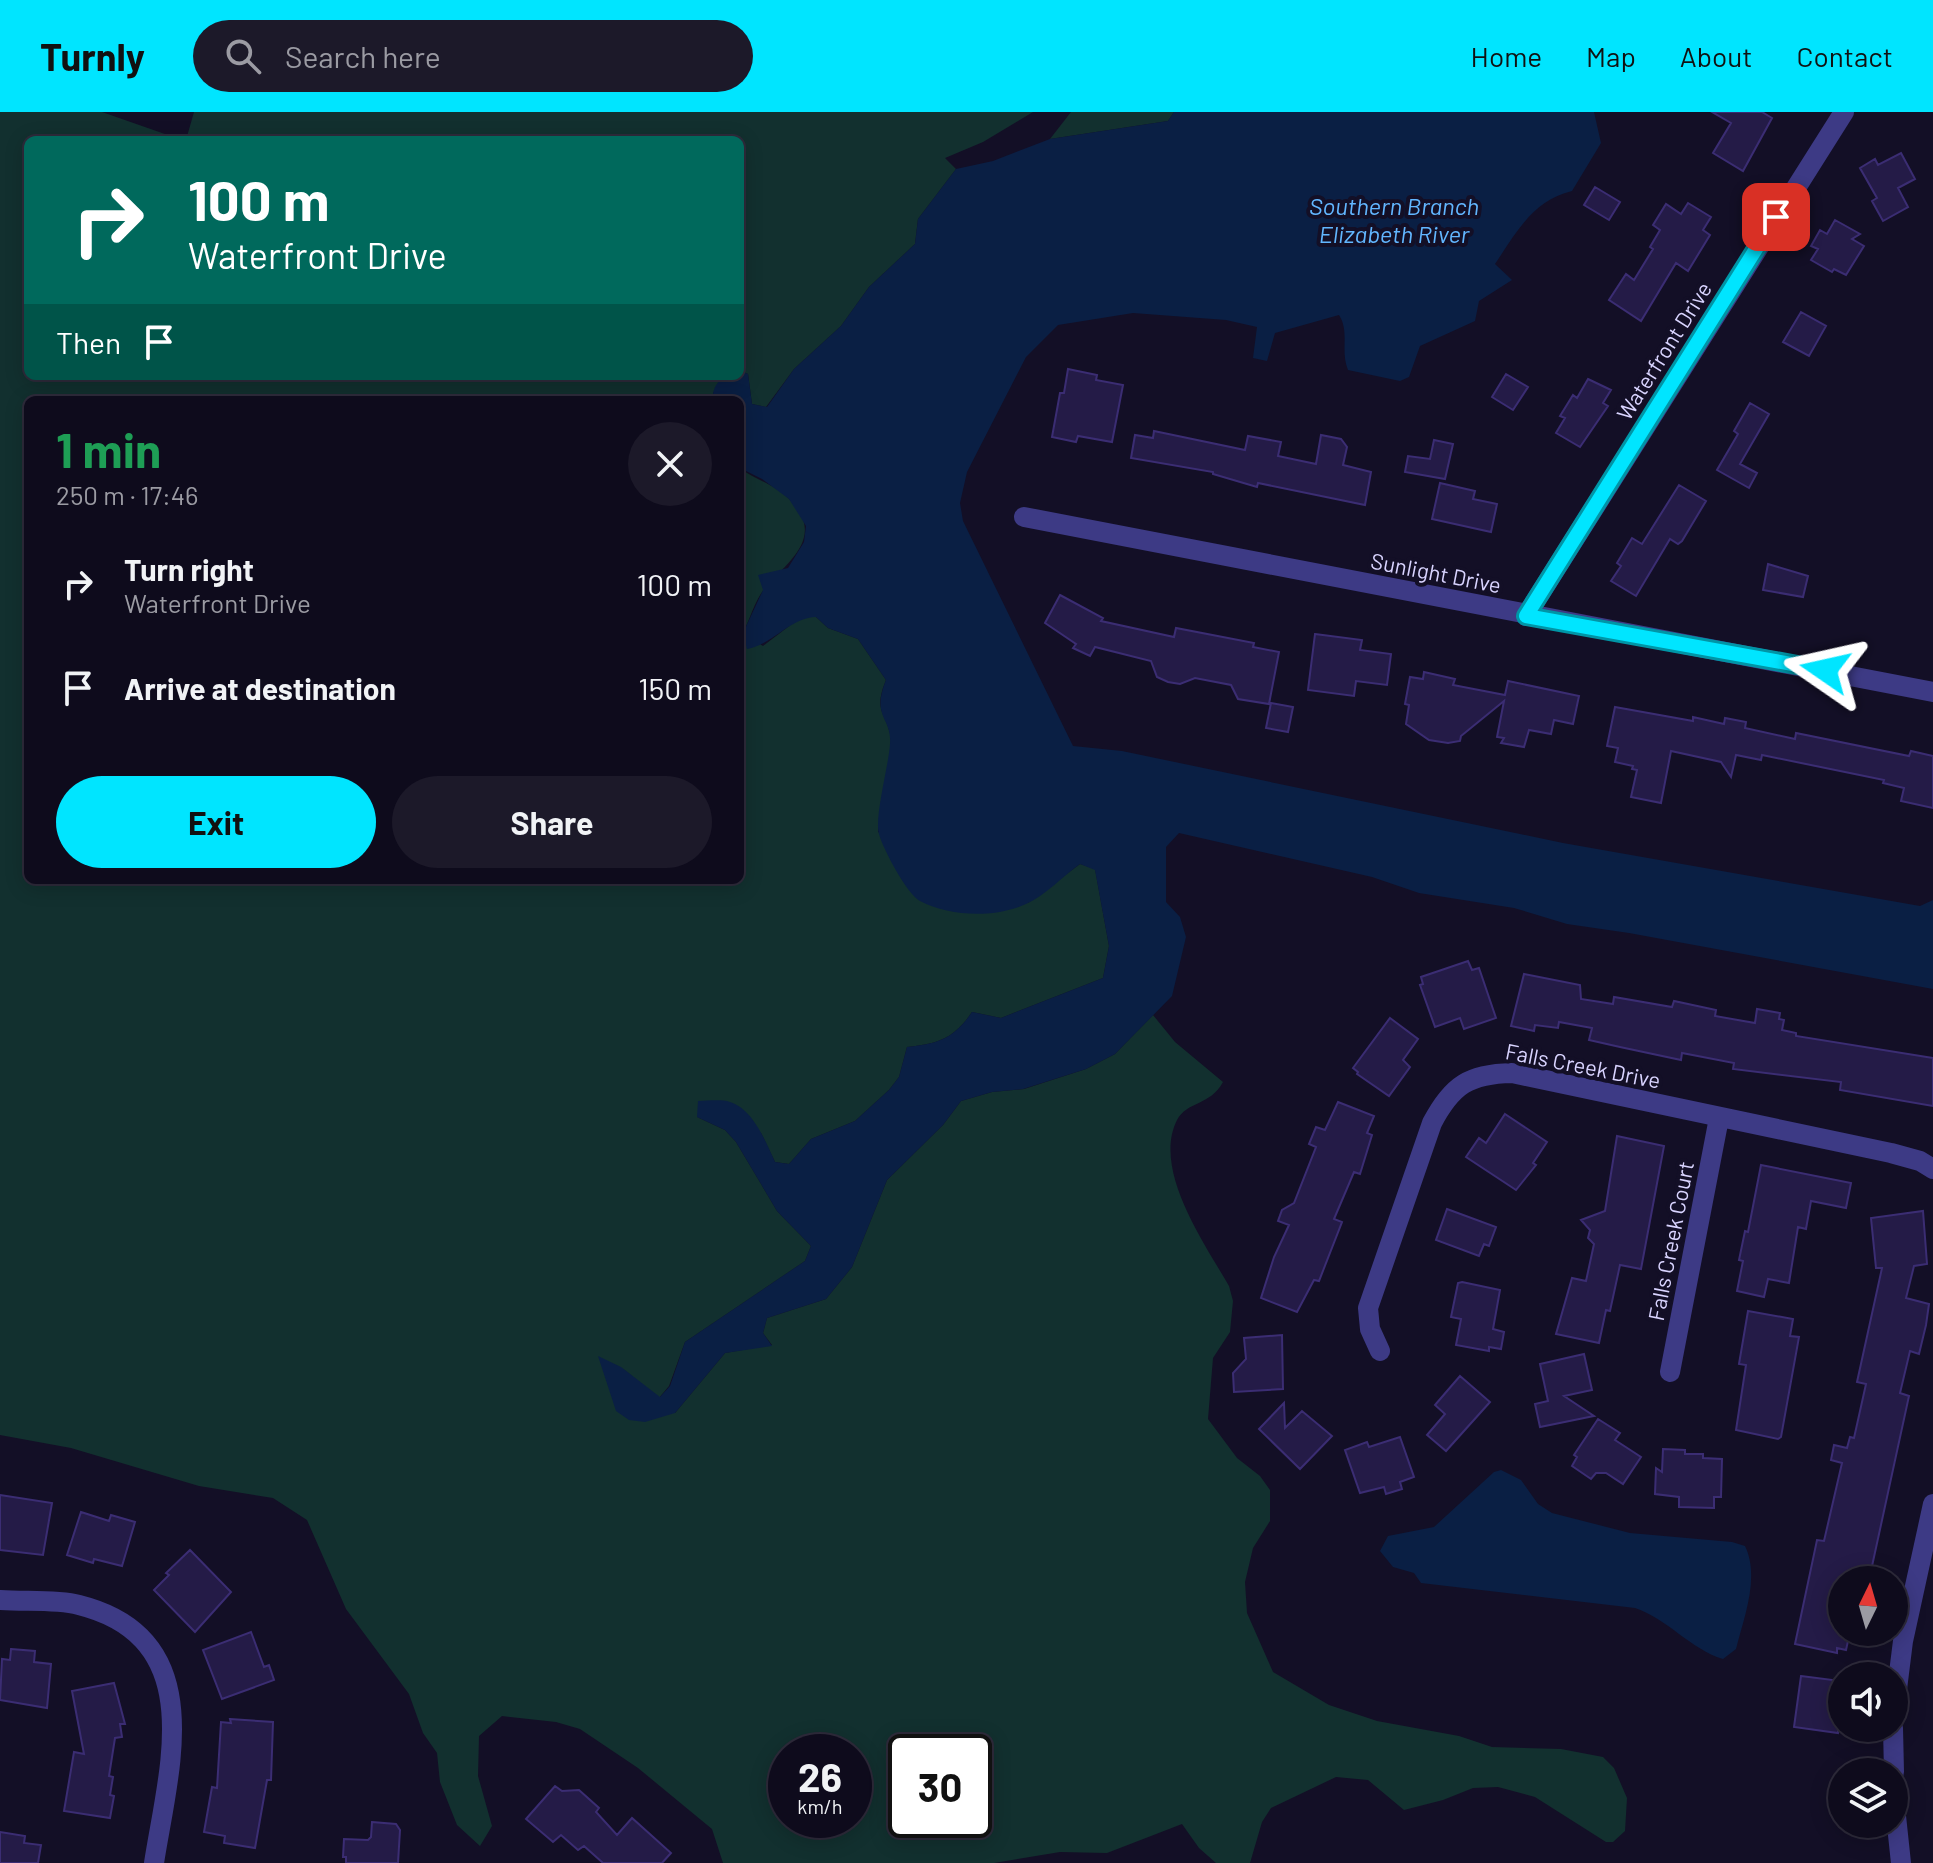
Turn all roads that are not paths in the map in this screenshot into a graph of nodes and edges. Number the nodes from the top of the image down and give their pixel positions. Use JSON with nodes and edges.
{"nodes":[{"id":1,"x":1844,"y":112,"type":"edge"},
{"id":2,"x":1024,"y":517,"type":"dead end"},
{"id":3,"x":1526,"y":616,"type":"junction"},
{"id":4,"x":1933,"y":692,"type":"edge"},
{"id":5,"x":1719,"y":1118,"type":"junction"},
{"id":6,"x":1933,"y":1169,"type":"edge"},
{"id":7,"x":1380,"y":1351,"type":"dead end"},
{"id":8,"x":1670,"y":1372,"type":"dead end"},
{"id":9,"x":1933,"y":1504,"type":"edge"},
{"id":10,"x":0,"y":1600,"type":"edge"},
{"id":11,"x":1900,"y":1662,"type":"edge"},
{"id":12,"x":1898,"y":1838,"type":"edge"},
{"id":13,"x":154,"y":1863,"type":"edge"},
{"id":14,"x":1901,"y":1863,"type":"edge"}],
"edges":[{"from":1,"to":3,"type":"street","name":"Waterfront Drive"},
{"from":2,"to":3,"type":"street","name":"Sunlight Drive"},
{"from":3,"to":4,"type":"street","name":"Sunlight Drive"},
{"from":5,"to":6,"type":"street","name":"Falls Creek Drive"},
{"from":5,"to":7,"type":"street","name":"Falls Creek Drive"},
{"from":5,"to":8,"type":"street","name":"Falls Creek Court"},
{"from":9,"to":11,"type":"street"},
{"from":10,"to":13,"type":"street"},
{"from":12,"to":14,"type":"street"}]}
